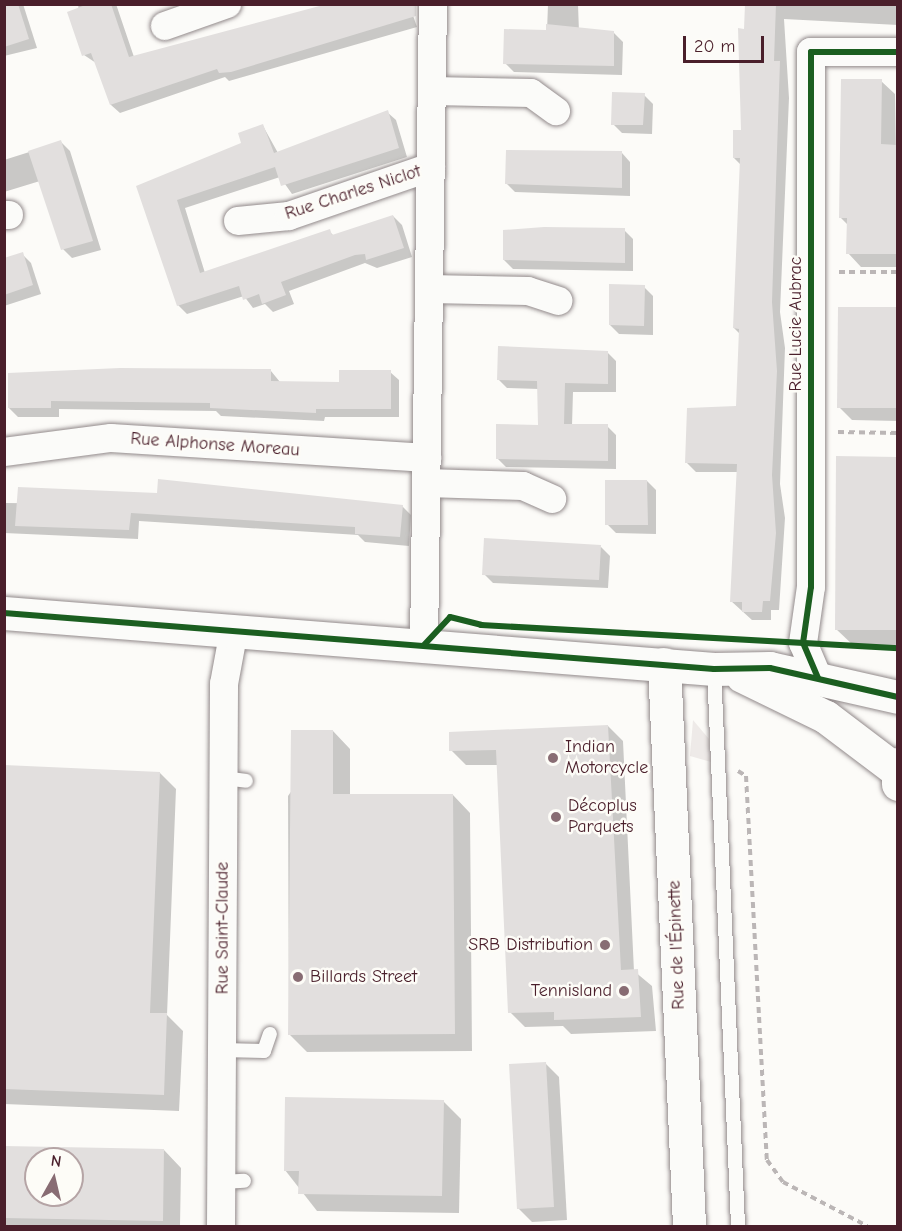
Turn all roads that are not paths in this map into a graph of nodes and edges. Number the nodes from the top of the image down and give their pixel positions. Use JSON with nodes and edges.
{"nodes":[{"id":1,"x":227,"y":4,"type":"edge"},
{"id":2,"x":433,"y":4,"type":"edge"},
{"id":3,"x":165,"y":26,"type":"dead end"},
{"id":4,"x":897,"y":52,"type":"edge"},
{"id":5,"x":432,"y":91,"type":"junction"},
{"id":6,"x":556,"y":111,"type":"dead end"},
{"id":7,"x":431,"y":167,"type":"junction"},
{"id":8,"x":238,"y":221,"type":"dead end"},
{"id":9,"x":429,"y":289,"type":"junction"},
{"id":10,"x":558,"y":301,"type":"dead end"},
{"id":11,"x":4,"y":452,"type":"edge"},
{"id":12,"x":426,"y":471,"type":"junction"},
{"id":13,"x":552,"y":499,"type":"dead end"},
{"id":14,"x":4,"y":613,"type":"edge"},
{"id":15,"x":234,"y":630,"type":"junction"},
{"id":16,"x":424,"y":645,"type":"junction"},
{"id":17,"x":664,"y":664,"type":"junction"},
{"id":18,"x":720,"y":669,"type":"junction"},
{"id":19,"x":818,"y":678,"type":"junction"},
{"id":20,"x":897,"y":697,"type":"edge"},
{"id":21,"x":897,"y":773,"type":"edge"},
{"id":22,"x":270,"y":1034,"type":"dead end"},
{"id":23,"x":222,"y":1050,"type":"junction"},
{"id":24,"x":222,"y":1227,"type":"edge"},
{"id":25,"x":689,"y":1227,"type":"edge"},
{"id":26,"x":738,"y":1227,"type":"edge"}],
"edges":[{"from":1,"to":3,"type":"street"},
{"from":2,"to":5,"type":"street","name":"Rue Charles Niclot"},
{"from":4,"to":19,"type":"street","name":"Rue Lucie Aubrac"},
{"from":5,"to":6,"type":"street"},
{"from":5,"to":7,"type":"street","name":"Rue Charles Niclot"},
{"from":7,"to":8,"type":"street","name":"Rue Charles Niclot"},
{"from":7,"to":9,"type":"street","name":"Rue Charles Niclot"},
{"from":9,"to":10,"type":"street"},
{"from":9,"to":12,"type":"street","name":"Rue Charles Niclot"},
{"from":11,"to":12,"type":"street","name":"Rue Alphonse Moreau"},
{"from":12,"to":13,"type":"street"},
{"from":12,"to":16,"type":"street","name":"Rue Charles Niclot"},
{"from":14,"to":15,"type":"street"},
{"from":15,"to":16,"type":"street"},
{"from":15,"to":23,"type":"street","name":"Rue Saint-Claude"},
{"from":16,"to":17,"type":"street"},
{"from":17,"to":18,"type":"street"},
{"from":17,"to":25,"type":"street","name":"Rue de l'Épinette"},
{"from":18,"to":19,"type":"street"},
{"from":18,"to":21,"type":"street"},
{"from":18,"to":26,"type":"lane"},
{"from":19,"to":20,"type":"street"},
{"from":22,"to":23,"type":"lane"},
{"from":23,"to":24,"type":"street","name":"Rue Saint-Claude"}]}
